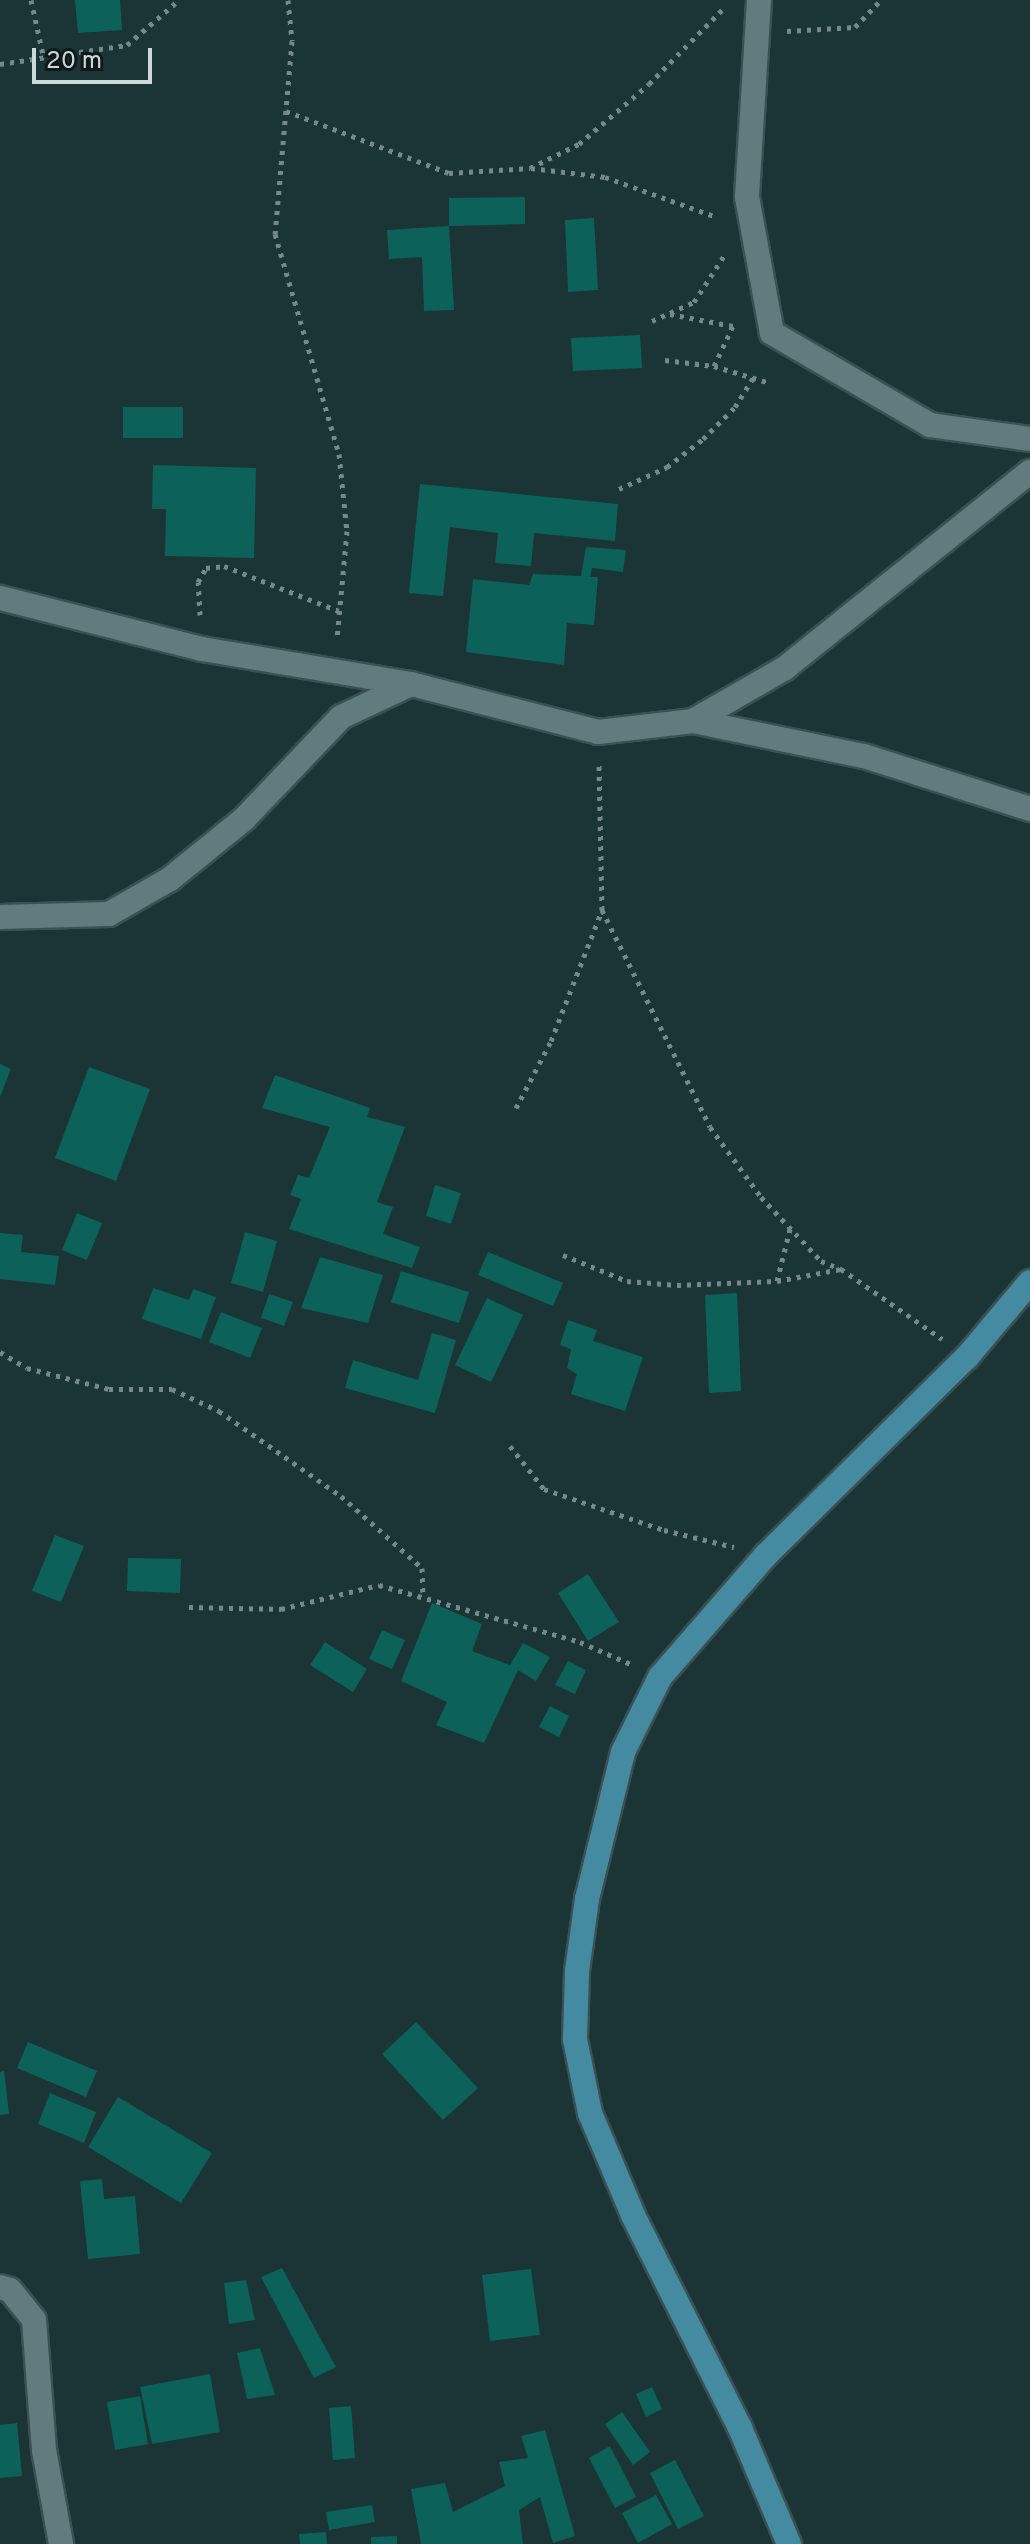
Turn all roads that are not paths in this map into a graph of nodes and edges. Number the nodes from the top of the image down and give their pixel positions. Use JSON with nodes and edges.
{"nodes":[{"id":1,"x":759,"y":0,"type":"edge"},
{"id":2,"x":1030,"y":439,"type":"edge"},
{"id":3,"x":1030,"y":472,"type":"edge"},
{"id":4,"x":0,"y":598,"type":"edge"},
{"id":5,"x":411,"y":684,"type":"junction"},
{"id":6,"x":693,"y":721,"type":"junction"},
{"id":7,"x":1030,"y":809,"type":"edge"},
{"id":8,"x":0,"y":917,"type":"edge"},
{"id":9,"x":1030,"y":1282,"type":"edge"},
{"id":10,"x":0,"y":2287,"type":"edge"},
{"id":11,"x":61,"y":2544,"type":"edge"},
{"id":12,"x":789,"y":2544,"type":"edge"}],
"edges":[{"from":1,"to":2,"type":"street"},
{"from":3,"to":6,"type":"street"},
{"from":4,"to":5,"type":"street"},
{"from":5,"to":6,"type":"street"},
{"from":5,"to":8,"type":"street"},
{"from":6,"to":7,"type":"street"},
{"from":9,"to":12,"type":"main road"},
{"from":10,"to":11,"type":"street"}]}
